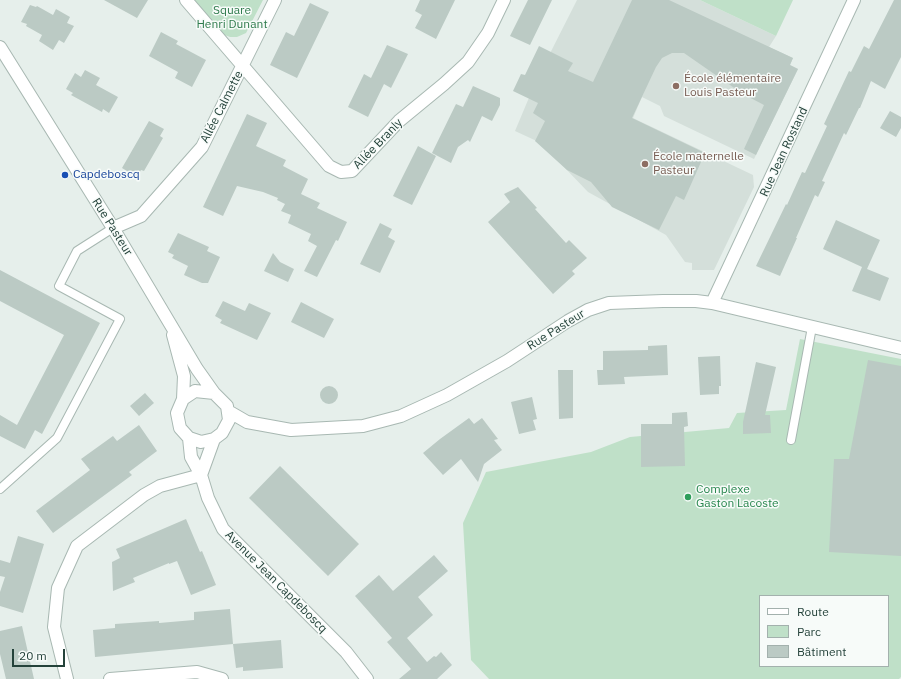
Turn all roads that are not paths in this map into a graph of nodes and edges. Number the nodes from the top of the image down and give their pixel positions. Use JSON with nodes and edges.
{"nodes":[{"id":1,"x":186,"y":0,"type":"edge"},
{"id":2,"x":275,"y":0,"type":"edge"},
{"id":3,"x":504,"y":0,"type":"edge"},
{"id":4,"x":854,"y":0,"type":"edge"},
{"id":5,"x":0,"y":48,"type":"edge"},
{"id":6,"x":243,"y":66,"type":"junction"},
{"id":7,"x":113,"y":228,"type":"junction"},
{"id":8,"x":712,"y":303,"type":"junction"},
{"id":9,"x":171,"y":326,"type":"junction"},
{"id":10,"x":812,"y":327,"type":"junction"},
{"id":11,"x":901,"y":348,"type":"edge"},
{"id":12,"x":214,"y":393,"type":"junction"},
{"id":13,"x":183,"y":399,"type":"junction"},
{"id":14,"x":228,"y":411,"type":"junction"},
{"id":15,"x":247,"y":422,"type":"junction"},
{"id":16,"x":225,"y":428,"type":"junction"},
{"id":17,"x":189,"y":438,"type":"junction"},
{"id":18,"x":214,"y":439,"type":"junction"},
{"id":19,"x":791,"y":440,"type":"dead end"},
{"id":20,"x":201,"y":475,"type":"junction"},
{"id":21,"x":0,"y":489,"type":"edge"},
{"id":22,"x":67,"y":679,"type":"edge"},
{"id":23,"x":110,"y":679,"type":"edge"},
{"id":24,"x":222,"y":679,"type":"edge"},
{"id":25,"x":367,"y":679,"type":"edge"}],
"edges":[{"from":1,"to":6,"type":"street"},
{"from":2,"to":6,"type":"street","name":"Allée Calmette"},
{"from":3,"to":6,"type":"street","name":"Allée Branly"},
{"from":4,"to":8,"type":"street","name":"Rue Jean Rostand"},
{"from":5,"to":7,"type":"street","name":"Rue Pasteur"},
{"from":6,"to":7,"type":"street","name":"Allée Calmette"},
{"from":7,"to":9,"type":"street","name":"Rue Pasteur"},
{"from":7,"to":21,"type":"lane"},
{"from":8,"to":10,"type":"street","name":"Rue Pasteur"},
{"from":8,"to":15,"type":"street","name":"Rue Pasteur"},
{"from":9,"to":12,"type":"street","name":"Rue Pasteur"},
{"from":9,"to":13,"type":"street","name":"Rue Pasteur"},
{"from":10,"to":11,"type":"street","name":"Rue Pasteur"},
{"from":10,"to":19,"type":"lane"},
{"from":12,"to":13,"type":"street"},
{"from":12,"to":14,"type":"street"},
{"from":13,"to":17,"type":"street"},
{"from":14,"to":15,"type":"street","name":"Rue Pasteur"},
{"from":14,"to":16,"type":"street"},
{"from":15,"to":16,"type":"street","name":"Rue Pasteur"},
{"from":16,"to":18,"type":"street"},
{"from":17,"to":18,"type":"street"},
{"from":17,"to":20,"type":"street","name":"Avenue Jean Capdeboscq"},
{"from":18,"to":20,"type":"street"},
{"from":20,"to":22,"type":"street"},
{"from":20,"to":25,"type":"street","name":"Avenue Jean Capdeboscq"},
{"from":23,"to":24,"type":"street"}]}
